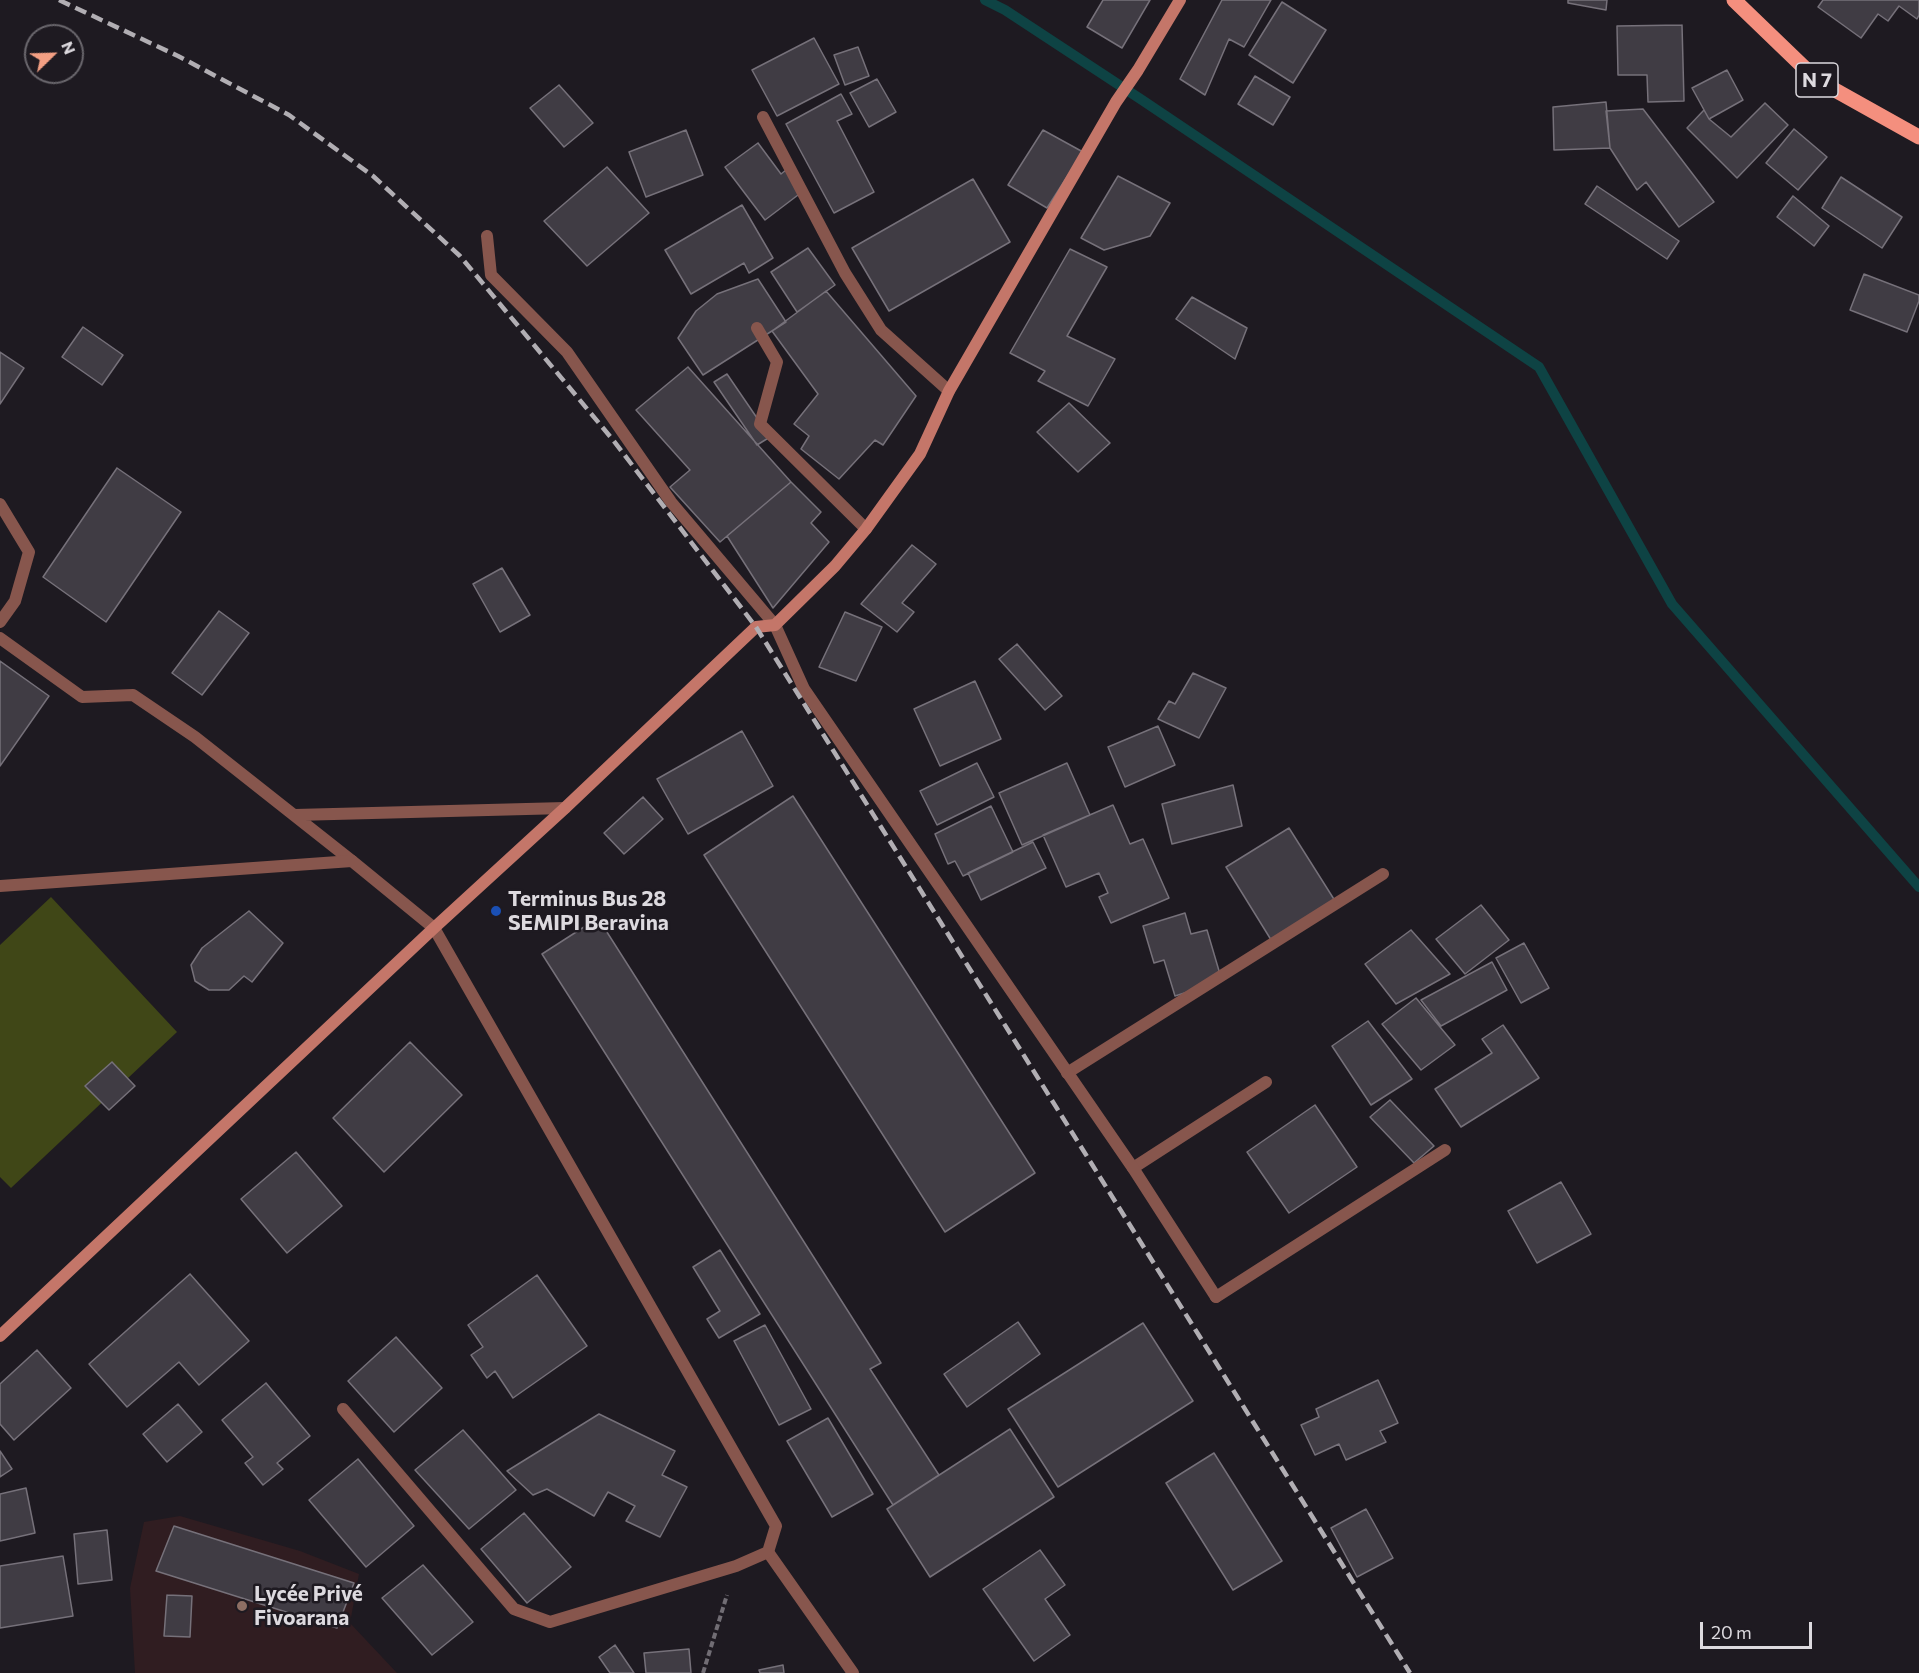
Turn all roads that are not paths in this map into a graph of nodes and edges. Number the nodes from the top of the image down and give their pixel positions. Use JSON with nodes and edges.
{"nodes":[{"id":1,"x":1180,"y":0,"type":"edge"},
{"id":2,"x":1734,"y":0,"type":"edge"},
{"id":3,"x":764,"y":117,"type":"dead end"},
{"id":4,"x":1919,"y":136,"type":"edge"},
{"id":5,"x":487,"y":237,"type":"dead end"},
{"id":6,"x":757,"y":327,"type":"dead end"},
{"id":7,"x":949,"y":391,"type":"junction"},
{"id":8,"x":0,"y":504,"type":"edge"},
{"id":9,"x":866,"y":529,"type":"junction"},
{"id":10,"x":0,"y":622,"type":"edge"},
{"id":11,"x":775,"y":625,"type":"junction"},
{"id":12,"x":0,"y":638,"type":"edge"},
{"id":13,"x":565,"y":808,"type":"junction"},
{"id":14,"x":295,"y":815,"type":"junction"},
{"id":15,"x":352,"y":861,"type":"junction"},
{"id":16,"x":1383,"y":874,"type":"dead end"},
{"id":17,"x":0,"y":886,"type":"edge"},
{"id":18,"x":434,"y":928,"type":"junction"},
{"id":19,"x":1066,"y":1074,"type":"junction"},
{"id":20,"x":1266,"y":1082,"type":"dead end"},
{"id":21,"x":1445,"y":1150,"type":"dead end"},
{"id":22,"x":1133,"y":1168,"type":"junction"},
{"id":23,"x":0,"y":1336,"type":"edge"},
{"id":24,"x":344,"y":1409,"type":"dead end"},
{"id":25,"x":768,"y":1552,"type":"junction"},
{"id":26,"x":853,"y":1673,"type":"edge"}],
"edges":[{"from":1,"to":7,"type":"street"},
{"from":2,"to":4,"type":"main road","number":"N 7"},
{"from":3,"to":7,"type":"street"},
{"from":5,"to":11,"type":"street"},
{"from":6,"to":9,"type":"street"},
{"from":7,"to":9,"type":"street"},
{"from":8,"to":10,"type":"street"},
{"from":9,"to":11,"type":"street"},
{"from":11,"to":13,"type":"street"},
{"from":11,"to":19,"type":"street"},
{"from":12,"to":14,"type":"street"},
{"from":13,"to":14,"type":"street"},
{"from":13,"to":18,"type":"street"},
{"from":14,"to":15,"type":"street"},
{"from":15,"to":17,"type":"street"},
{"from":15,"to":18,"type":"street"},
{"from":16,"to":19,"type":"street"},
{"from":18,"to":23,"type":"street"},
{"from":18,"to":25,"type":"street"},
{"from":19,"to":22,"type":"street"},
{"from":20,"to":22,"type":"street"},
{"from":21,"to":22,"type":"street"},
{"from":24,"to":25,"type":"street"},
{"from":25,"to":26,"type":"street"}]}
